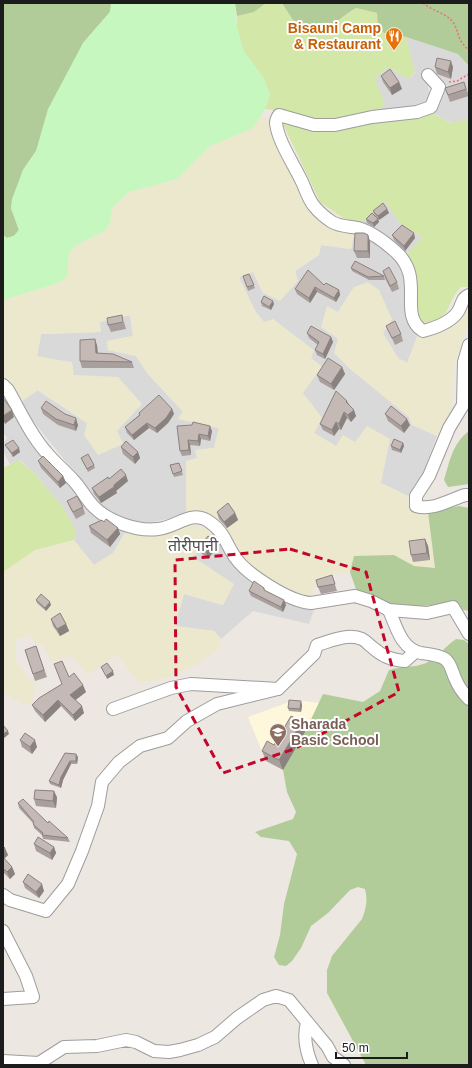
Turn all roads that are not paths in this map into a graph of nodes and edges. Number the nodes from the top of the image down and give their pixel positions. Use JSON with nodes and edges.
{"nodes":[{"id":1,"x":431,"y":79,"type":"road end"},
{"id":2,"x":469,"y":295,"type":"edge"},
{"id":3,"x":469,"y":345,"type":"edge"},
{"id":4,"x":3,"y":384,"type":"edge"},
{"id":5,"x":469,"y":495,"type":"edge"},
{"id":6,"x":389,"y":610,"type":"junction"},
{"id":7,"x":469,"y":634,"type":"edge"},
{"id":8,"x":415,"y":652,"type":"junction"},
{"id":9,"x":278,"y":689,"type":"junction"},
{"id":10,"x":469,"y":699,"type":"edge"},
{"id":11,"x":113,"y":709,"type":"dead end"},
{"id":12,"x":3,"y":895,"type":"edge"},
{"id":13,"x":3,"y":931,"type":"edge"},
{"id":14,"x":3,"y":1000,"type":"edge"},
{"id":15,"x":307,"y":1023,"type":"junction"},
{"id":16,"x":3,"y":1061,"type":"edge"},
{"id":17,"x":312,"y":1065,"type":"edge"},
{"id":18,"x":344,"y":1065,"type":"edge"}],
"edges":[{"from":1,"to":2,"type":"street"},
{"from":3,"to":5,"type":"street"},
{"from":4,"to":6,"type":"street"},
{"from":6,"to":7,"type":"street"},
{"from":6,"to":8,"type":"street"},
{"from":8,"to":9,"type":"street"},
{"from":8,"to":10,"type":"street"},
{"from":9,"to":11,"type":"street"},
{"from":9,"to":12,"type":"street"},
{"from":13,"to":14,"type":"street"},
{"from":15,"to":16,"type":"street"},
{"from":15,"to":17,"type":"street"},
{"from":15,"to":18,"type":"street"}]}
